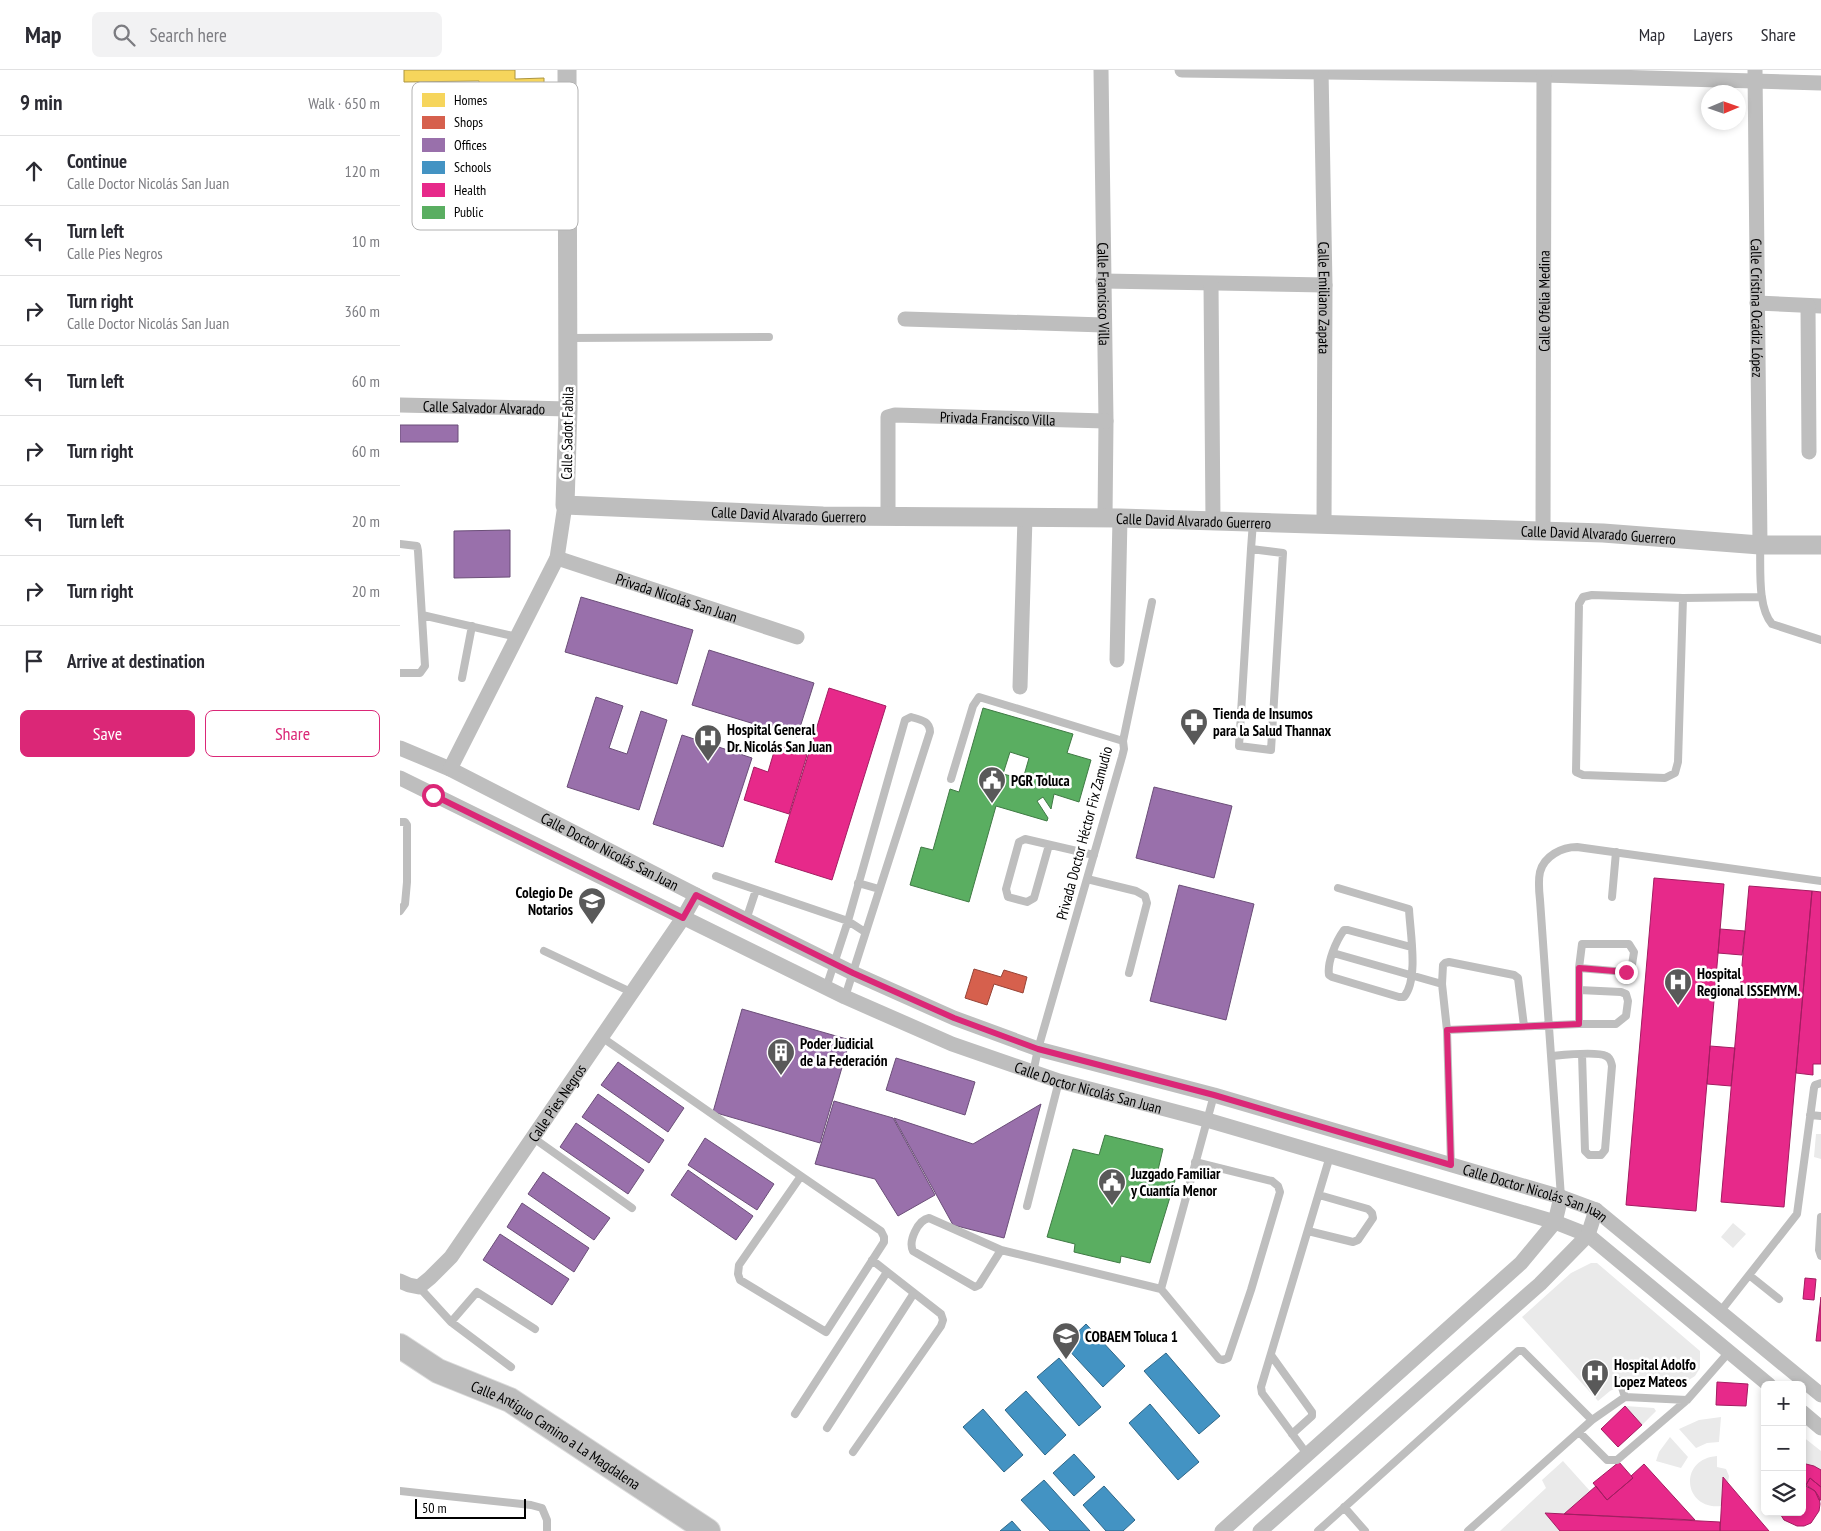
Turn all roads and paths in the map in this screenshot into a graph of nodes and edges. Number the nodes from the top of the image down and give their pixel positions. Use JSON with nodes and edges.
{"nodes":[{"id":1,"x":1101,"y":70,"type":"edge"},
{"id":2,"x":1182,"y":70,"type":"edge"},
{"id":3,"x":1321,"y":71,"type":"edge"},
{"id":4,"x":1544,"y":72,"type":"edge"},
{"id":5,"x":1755,"y":76,"type":"edge"},
{"id":6,"x":1821,"y":83,"type":"edge"},
{"id":7,"x":568,"y":230,"type":"edge"},
{"id":8,"x":1103,"y":281,"type":"junction"},
{"id":9,"x":1211,"y":284,"type":"junction"},
{"id":10,"x":1326,"y":285,"type":"junction"},
{"id":11,"x":1757,"y":303,"type":"junction"},
{"id":12,"x":1814,"y":306,"type":"edge"},
{"id":13,"x":905,"y":319,"type":"dead end"},
{"id":14,"x":1104,"y":325,"type":"junction"},
{"id":15,"x":568,"y":338,"type":"junction"},
{"id":16,"x":769,"y":338,"type":"dead end"},
{"id":17,"x":400,"y":405,"type":"edge"},
{"id":18,"x":568,"y":409,"type":"junction"},
{"id":19,"x":1106,"y":421,"type":"junction"},
{"id":20,"x":1809,"y":452,"type":"dead end"},
{"id":21,"x":565,"y":505,"type":"junction"},
{"id":22,"x":888,"y":515,"type":"junction"},
{"id":23,"x":1025,"y":517,"type":"junction"},
{"id":24,"x":1112,"y":518,"type":"junction"},
{"id":25,"x":1213,"y":521,"type":"junction"},
{"id":26,"x":1253,"y":522,"type":"junction"},
{"id":27,"x":1324,"y":524,"type":"junction"},
{"id":28,"x":1543,"y":532,"type":"junction"},
{"id":29,"x":400,"y":544,"type":"edge"},
{"id":30,"x":1760,"y":545,"type":"junction"},
{"id":31,"x":1821,"y":545,"type":"edge"},
{"id":32,"x":1251,"y":550,"type":"junction"},
{"id":33,"x":557,"y":558,"type":"junction"},
{"id":34,"x":1762,"y":597,"type":"junction"},
{"id":35,"x":1683,"y":598,"type":"junction"},
{"id":36,"x":1152,"y":602,"type":"dead end"},
{"id":37,"x":422,"y":615,"type":"junction"},
{"id":38,"x":472,"y":626,"type":"junction"},
{"id":39,"x":517,"y":637,"type":"junction"},
{"id":40,"x":797,"y":637,"type":"dead end"},
{"id":41,"x":1821,"y":640,"type":"edge"},
{"id":42,"x":1116,"y":660,"type":"dead end"},
{"id":43,"x":400,"y":673,"type":"edge"},
{"id":44,"x":462,"y":678,"type":"dead end"},
{"id":45,"x":1020,"y":687,"type":"dead end"},
{"id":46,"x":1123,"y":741,"type":"junction"},
{"id":47,"x":400,"y":748,"type":"edge"},
{"id":48,"x":450,"y":769,"type":"junction"},
{"id":49,"x":400,"y":778,"type":"edge"},
{"id":50,"x":951,"y":779,"type":"dead end"},
{"id":51,"x":400,"y":822,"type":"edge"},
{"id":52,"x":1049,"y":845,"type":"junction"},
{"id":53,"x":1616,"y":852,"type":"junction"},
{"id":54,"x":1094,"y":855,"type":"junction"},
{"id":55,"x":716,"y":876,"type":"dead end"},
{"id":56,"x":1087,"y":879,"type":"junction"},
{"id":57,"x":1821,"y":881,"type":"edge"},
{"id":58,"x":858,"y":883,"type":"junction"},
{"id":59,"x":1338,"y":888,"type":"dead end"},
{"id":60,"x":879,"y":889,"type":"junction"},
{"id":61,"x":756,"y":890,"type":"junction"},
{"id":62,"x":696,"y":895,"type":"junction"},
{"id":63,"x":1612,"y":897,"type":"dead end"},
{"id":64,"x":400,"y":911,"type":"edge"},
{"id":65,"x":683,"y":918,"type":"junction"},
{"id":66,"x":746,"y":920,"type":"junction"},
{"id":67,"x":848,"y":921,"type":"junction"},
{"id":68,"x":866,"y":932,"type":"junction"},
{"id":69,"x":1411,"y":947,"type":"junction"},
{"id":70,"x":544,"y":951,"type":"dead end"},
{"id":71,"x":1333,"y":953,"type":"junction"},
{"id":72,"x":835,"y":964,"type":"junction"},
{"id":73,"x":1579,"y":968,"type":"junction"},
{"id":74,"x":853,"y":973,"type":"junction"},
{"id":75,"x":1129,"y":973,"type":"dead end"},
{"id":76,"x":1412,"y":976,"type":"junction"},
{"id":77,"x":1442,"y":984,"type":"junction"},
{"id":78,"x":826,"y":988,"type":"junction"},
{"id":79,"x":1578,"y":990,"type":"junction"},
{"id":80,"x":631,"y":992,"type":"junction"},
{"id":81,"x":845,"y":997,"type":"junction"},
{"id":82,"x":1579,"y":1024,"type":"junction"},
{"id":83,"x":1549,"y":1025,"type":"junction"},
{"id":84,"x":1524,"y":1026,"type":"junction"},
{"id":85,"x":1447,"y":1030,"type":"junction"},
{"id":86,"x":600,"y":1036,"type":"junction"},
{"id":87,"x":1038,"y":1049,"type":"junction"},
{"id":88,"x":1582,"y":1054,"type":"junction"},
{"id":89,"x":1551,"y":1056,"type":"junction"},
{"id":90,"x":1033,"y":1073,"type":"junction"},
{"id":91,"x":1059,"y":1081,"type":"junction"},
{"id":92,"x":1821,"y":1083,"type":"edge"},
{"id":93,"x":1214,"y":1095,"type":"junction"},
{"id":94,"x":1810,"y":1115,"type":"junction"},
{"id":95,"x":1821,"y":1116,"type":"edge"},
{"id":96,"x":1207,"y":1120,"type":"junction"},
{"id":97,"x":532,"y":1137,"type":"junction"},
{"id":98,"x":1330,"y":1156,"type":"junction"},
{"id":99,"x":1195,"y":1162,"type":"junction"},
{"id":100,"x":1451,"y":1165,"type":"junction"},
{"id":101,"x":801,"y":1176,"type":"junction"},
{"id":102,"x":1319,"y":1195,"type":"junction"},
{"id":103,"x":1561,"y":1197,"type":"junction"},
{"id":104,"x":1027,"y":1206,"type":"dead end"},
{"id":105,"x":632,"y":1208,"type":"dead end"},
{"id":106,"x":1596,"y":1210,"type":"junction"},
{"id":107,"x":1821,"y":1218,"type":"edge"},
{"id":108,"x":1555,"y":1222,"type":"junction"},
{"id":109,"x":1308,"y":1231,"type":"junction"},
{"id":110,"x":1588,"y":1234,"type":"junction"},
{"id":111,"x":1001,"y":1250,"type":"junction"},
{"id":112,"x":1821,"y":1256,"type":"edge"},
{"id":113,"x":872,"y":1260,"type":"junction"},
{"id":114,"x":888,"y":1272,"type":"junction"},
{"id":115,"x":1749,"y":1275,"type":"junction"},
{"id":116,"x":400,"y":1282,"type":"edge"},
{"id":117,"x":419,"y":1287,"type":"junction"},
{"id":118,"x":1161,"y":1289,"type":"junction"},
{"id":119,"x":914,"y":1294,"type":"junction"},
{"id":120,"x":1779,"y":1299,"type":"dead end"},
{"id":121,"x":1720,"y":1312,"type":"junction"},
{"id":122,"x":451,"y":1322,"type":"junction"},
{"id":123,"x":535,"y":1329,"type":"dead end"},
{"id":124,"x":400,"y":1346,"type":"edge"},
{"id":125,"x":1729,"y":1352,"type":"junction"},
{"id":126,"x":1271,"y":1355,"type":"junction"},
{"id":127,"x":511,"y":1367,"type":"dead end"},
{"id":128,"x":1764,"y":1381,"type":"edge"},
{"id":129,"x":1620,"y":1382,"type":"dead end"},
{"id":130,"x":1821,"y":1395,"type":"edge"},
{"id":131,"x":1625,"y":1397,"type":"junction"},
{"id":132,"x":1686,"y":1400,"type":"junction"},
{"id":133,"x":795,"y":1414,"type":"dead end"},
{"id":134,"x":1806,"y":1415,"type":"edge"},
{"id":135,"x":1592,"y":1420,"type":"junction"},
{"id":136,"x":828,"y":1428,"type":"dead end"},
{"id":137,"x":1821,"y":1428,"type":"edge"},
{"id":138,"x":1579,"y":1432,"type":"junction"},
{"id":139,"x":1292,"y":1434,"type":"junction"},
{"id":140,"x":853,"y":1452,"type":"dead end"},
{"id":141,"x":1307,"y":1454,"type":"junction"},
{"id":142,"x":400,"y":1491,"type":"edge"},
{"id":143,"x":1344,"y":1507,"type":"junction"},
{"id":144,"x":547,"y":1531,"type":"edge"},
{"id":145,"x":708,"y":1531,"type":"edge"},
{"id":146,"x":1222,"y":1531,"type":"edge"},
{"id":147,"x":1260,"y":1531,"type":"edge"},
{"id":148,"x":1318,"y":1531,"type":"edge"},
{"id":149,"x":1365,"y":1531,"type":"edge"},
{"id":150,"x":1468,"y":1531,"type":"edge"}],
"edges":[{"from":1,"to":8,"type":"street","name":"Calle Francisco Villa"},
{"from":2,"to":3,"type":"street"},
{"from":3,"to":4,"type":"street"},
{"from":3,"to":10,"type":"street","name":"Calle Emiliano Zapata"},
{"from":4,"to":5,"type":"street"},
{"from":4,"to":28,"type":"street","name":"Calle Ofelia Medina"},
{"from":5,"to":6,"type":"street"},
{"from":5,"to":11,"type":"street","name":"Calle Cristina Ocádiz López"},
{"from":7,"to":15,"type":"street","name":"Calle Sadot Fabila"},
{"from":8,"to":9,"type":"street"},
{"from":8,"to":14,"type":"street","name":"Calle Francisco Villa"},
{"from":9,"to":10,"type":"street"},
{"from":9,"to":25,"type":"street"},
{"from":10,"to":27,"type":"street","name":"Calle Emiliano Zapata"},
{"from":11,"to":12,"type":"street"},
{"from":11,"to":30,"type":"street","name":"Calle Cristina Ocádiz López"},
{"from":12,"to":20,"type":"street"},
{"from":13,"to":14,"type":"street"},
{"from":14,"to":19,"type":"street","name":"Calle Francisco Villa"},
{"from":15,"to":16,"type":"lane"},
{"from":15,"to":18,"type":"street","name":"Calle Sadot Fabila"},
{"from":17,"to":18,"type":"street","name":"Calle Salvador Alvarado"},
{"from":18,"to":21,"type":"street","name":"Calle Sadot Fabila"},
{"from":19,"to":22,"type":"street","name":"Privada Francisco Villa"},
{"from":19,"to":24,"type":"street","name":"Calle Francisco Villa"},
{"from":21,"to":22,"type":"street","name":"Calle David Alvarado Guerrero"},
{"from":21,"to":33,"type":"street","name":"Calle Sadot Fabila"},
{"from":22,"to":23,"type":"street","name":"Calle David Alvarado Guerrero"},
{"from":23,"to":24,"type":"street","name":"Calle David Alvarado Guerrero"},
{"from":23,"to":45,"type":"street"},
{"from":24,"to":25,"type":"street","name":"Calle David Alvarado Guerrero"},
{"from":24,"to":42,"type":"street","name":"Calle Francisco Villa"},
{"from":25,"to":26,"type":"street","name":"Calle David Alvarado Guerrero"},
{"from":26,"to":27,"type":"street","name":"Calle David Alvarado Guerrero"},
{"from":26,"to":32,"type":"lane"},
{"from":27,"to":28,"type":"street","name":"Calle David Alvarado Guerrero"},
{"from":28,"to":30,"type":"street","name":"Calle David Alvarado Guerrero"},
{"from":29,"to":37,"type":"lane"},
{"from":30,"to":31,"type":"street","name":"Calle David Alvarado Guerrero"},
{"from":30,"to":34,"type":"lane"},
{"from":32,"to":32,"type":"lane"},
{"from":33,"to":39,"type":"street","name":"Calle Sadot Fabila"},
{"from":33,"to":40,"type":"street","name":"Privada Nicolás San Juan"},
{"from":34,"to":35,"type":"lane"},
{"from":34,"to":41,"type":"lane"},
{"from":35,"to":35,"type":"lane"},
{"from":36,"to":46,"type":"lane"},
{"from":37,"to":38,"type":"lane"},
{"from":37,"to":43,"type":"lane"},
{"from":38,"to":39,"type":"lane"},
{"from":38,"to":44,"type":"lane"},
{"from":39,"to":48,"type":"street","name":"Calle Sadot Fabila"},
{"from":46,"to":50,"type":"lane","name":"Privada Doctor Héctor Fix Zamudio"},
{"from":46,"to":54,"type":"lane","name":"Privada Doctor Héctor Fix Zamudio"},
{"from":47,"to":48,"type":"street","name":"Calle Doctor Nicolás San Juan"},
{"from":48,"to":62,"type":"street","name":"Calle Doctor Nicolás San Juan"},
{"from":49,"to":65,"type":"street","name":"Calle Doctor Nicolás San Juan"},
{"from":51,"to":64,"type":"lane"},
{"from":52,"to":52,"type":"lane"},
{"from":52,"to":54,"type":"lane"},
{"from":53,"to":57,"type":"lane"},
{"from":53,"to":63,"type":"lane"},
{"from":53,"to":83,"type":"lane"},
{"from":54,"to":56,"type":"lane","name":"Privada Doctor Héctor Fix Zamudio"},
{"from":55,"to":61,"type":"lane"},
{"from":56,"to":75,"type":"lane"},
{"from":56,"to":87,"type":"lane","name":"Privada Doctor Héctor Fix Zamudio"},
{"from":58,"to":60,"type":"lane"},
{"from":58,"to":60,"type":"lane"},
{"from":58,"to":67,"type":"lane"},
{"from":59,"to":69,"type":"lane"},
{"from":60,"to":68,"type":"lane"},
{"from":61,"to":66,"type":"lane"},
{"from":61,"to":67,"type":"lane"},
{"from":62,"to":65,"type":"street","name":"Calle Pies Negros"},
{"from":62,"to":66,"type":"street","name":"Calle Doctor Nicolás San Juan"},
{"from":65,"to":78,"type":"street","name":"Calle Doctor Nicolás San Juan"},
{"from":65,"to":80,"type":"street","name":"Calle Pies Negros"},
{"from":66,"to":72,"type":"street","name":"Calle Doctor Nicolás San Juan"},
{"from":67,"to":68,"type":"lane"},
{"from":67,"to":72,"type":"lane"},
{"from":68,"to":74,"type":"lane"},
{"from":69,"to":71,"type":"lane"},
{"from":69,"to":76,"type":"lane"},
{"from":70,"to":80,"type":"lane"},
{"from":71,"to":76,"type":"lane"},
{"from":71,"to":76,"type":"lane"},
{"from":72,"to":74,"type":"street","name":"Calle Doctor Nicolás San Juan"},
{"from":72,"to":78,"type":"lane"},
{"from":73,"to":73,"type":"lane"},
{"from":73,"to":79,"type":"lane"},
{"from":74,"to":81,"type":"lane"},
{"from":74,"to":87,"type":"street","name":"Calle Doctor Nicolás San Juan"},
{"from":76,"to":77,"type":"lane"},
{"from":77,"to":84,"type":"lane"},
{"from":77,"to":85,"type":"lane"},
{"from":78,"to":81,"type":"street","name":"Calle Doctor Nicolás San Juan"},
{"from":79,"to":82,"type":"lane"},
{"from":79,"to":82,"type":"lane"},
{"from":80,"to":86,"type":"street","name":"Calle Pies Negros"},
{"from":81,"to":90,"type":"street","name":"Calle Doctor Nicolás San Juan"},
{"from":82,"to":83,"type":"lane"},
{"from":83,"to":84,"type":"lane"},
{"from":83,"to":89,"type":"lane"},
{"from":84,"to":85,"type":"lane"},
{"from":85,"to":100,"type":"lane"},
{"from":86,"to":97,"type":"street","name":"Calle Pies Negros"},
{"from":86,"to":101,"type":"lane"},
{"from":87,"to":90,"type":"lane","name":"Privada Doctor Héctor Fix Zamudio"},
{"from":87,"to":93,"type":"street","name":"Calle Doctor Nicolás San Juan"},
{"from":88,"to":88,"type":"lane"},
{"from":88,"to":89,"type":"lane"},
{"from":89,"to":103,"type":"lane"},
{"from":90,"to":91,"type":"street","name":"Calle Doctor Nicolás San Juan"},
{"from":91,"to":96,"type":"street","name":"Calle Doctor Nicolás San Juan"},
{"from":91,"to":104,"type":"lane"},
{"from":92,"to":94,"type":"lane"},
{"from":93,"to":96,"type":"lane"},
{"from":93,"to":100,"type":"street","name":"Calle Doctor Nicolás San Juan"},
{"from":94,"to":95,"type":"lane"},
{"from":94,"to":115,"type":"lane"},
{"from":96,"to":98,"type":"street","name":"Calle Doctor Nicolás San Juan"},
{"from":96,"to":99,"type":"lane"},
{"from":97,"to":105,"type":"lane"},
{"from":97,"to":117,"type":"street","name":"Calle Pies Negros"},
{"from":98,"to":102,"type":"lane"},
{"from":98,"to":108,"type":"street","name":"Calle Doctor Nicolás San Juan"},
{"from":99,"to":118,"type":"lane"},
{"from":99,"to":118,"type":"lane"},
{"from":100,"to":103,"type":"street","name":"Calle Doctor Nicolás San Juan"},
{"from":101,"to":113,"type":"lane"},
{"from":101,"to":113,"type":"lane"},
{"from":102,"to":109,"type":"lane"},
{"from":102,"to":109,"type":"lane"},
{"from":103,"to":106,"type":"street","name":"Calle Doctor Nicolás San Juan"},
{"from":103,"to":108,"type":"street"},
{"from":106,"to":110,"type":"street"},
{"from":106,"to":121,"type":"street","name":"Calle Doctor Nicolás San Juan"},
{"from":107,"to":112,"type":"lane"},
{"from":108,"to":110,"type":"street","name":"Calle Doctor Nicolás San Juan"},
{"from":108,"to":141,"type":"street"},
{"from":109,"to":126,"type":"lane"},
{"from":110,"to":125,"type":"street","name":"Calle Doctor Nicolás San Juan"},
{"from":110,"to":147,"type":"street"},
{"from":111,"to":111,"type":"lane"},
{"from":111,"to":118,"type":"lane"},
{"from":113,"to":114,"type":"lane"},
{"from":114,"to":119,"type":"lane"},
{"from":114,"to":133,"type":"lane"},
{"from":115,"to":120,"type":"lane"},
{"from":115,"to":121,"type":"lane"},
{"from":116,"to":117,"type":"street"},
{"from":117,"to":122,"type":"lane"},
{"from":119,"to":136,"type":"lane"},
{"from":119,"to":140,"type":"lane"},
{"from":121,"to":130,"type":"street","name":"Calle Doctor Nicolás San Juan"},
{"from":122,"to":123,"type":"lane"},
{"from":122,"to":127,"type":"lane"},
{"from":124,"to":145,"type":"main road","name":"Calle Antiguo Camino a La Magdalena"},
{"from":125,"to":128,"type":"street","name":"Calle Doctor Nicolás San Juan"},
{"from":125,"to":132,"type":"lane"},
{"from":126,"to":139,"type":"lane"},
{"from":126,"to":139,"type":"lane"},
{"from":129,"to":131,"type":"lane"},
{"from":131,"to":132,"type":"lane"},
{"from":131,"to":135,"type":"lane"},
{"from":132,"to":138,"type":"lane"},
{"from":134,"to":137,"type":"street"},
{"from":135,"to":138,"type":"lane"},
{"from":135,"to":143,"type":"lane"},
{"from":138,"to":150,"type":"lane"},
{"from":139,"to":141,"type":"lane"},
{"from":141,"to":146,"type":"street"},
{"from":142,"to":144,"type":"lane"},
{"from":143,"to":148,"type":"lane"},
{"from":143,"to":149,"type":"lane"}]}
